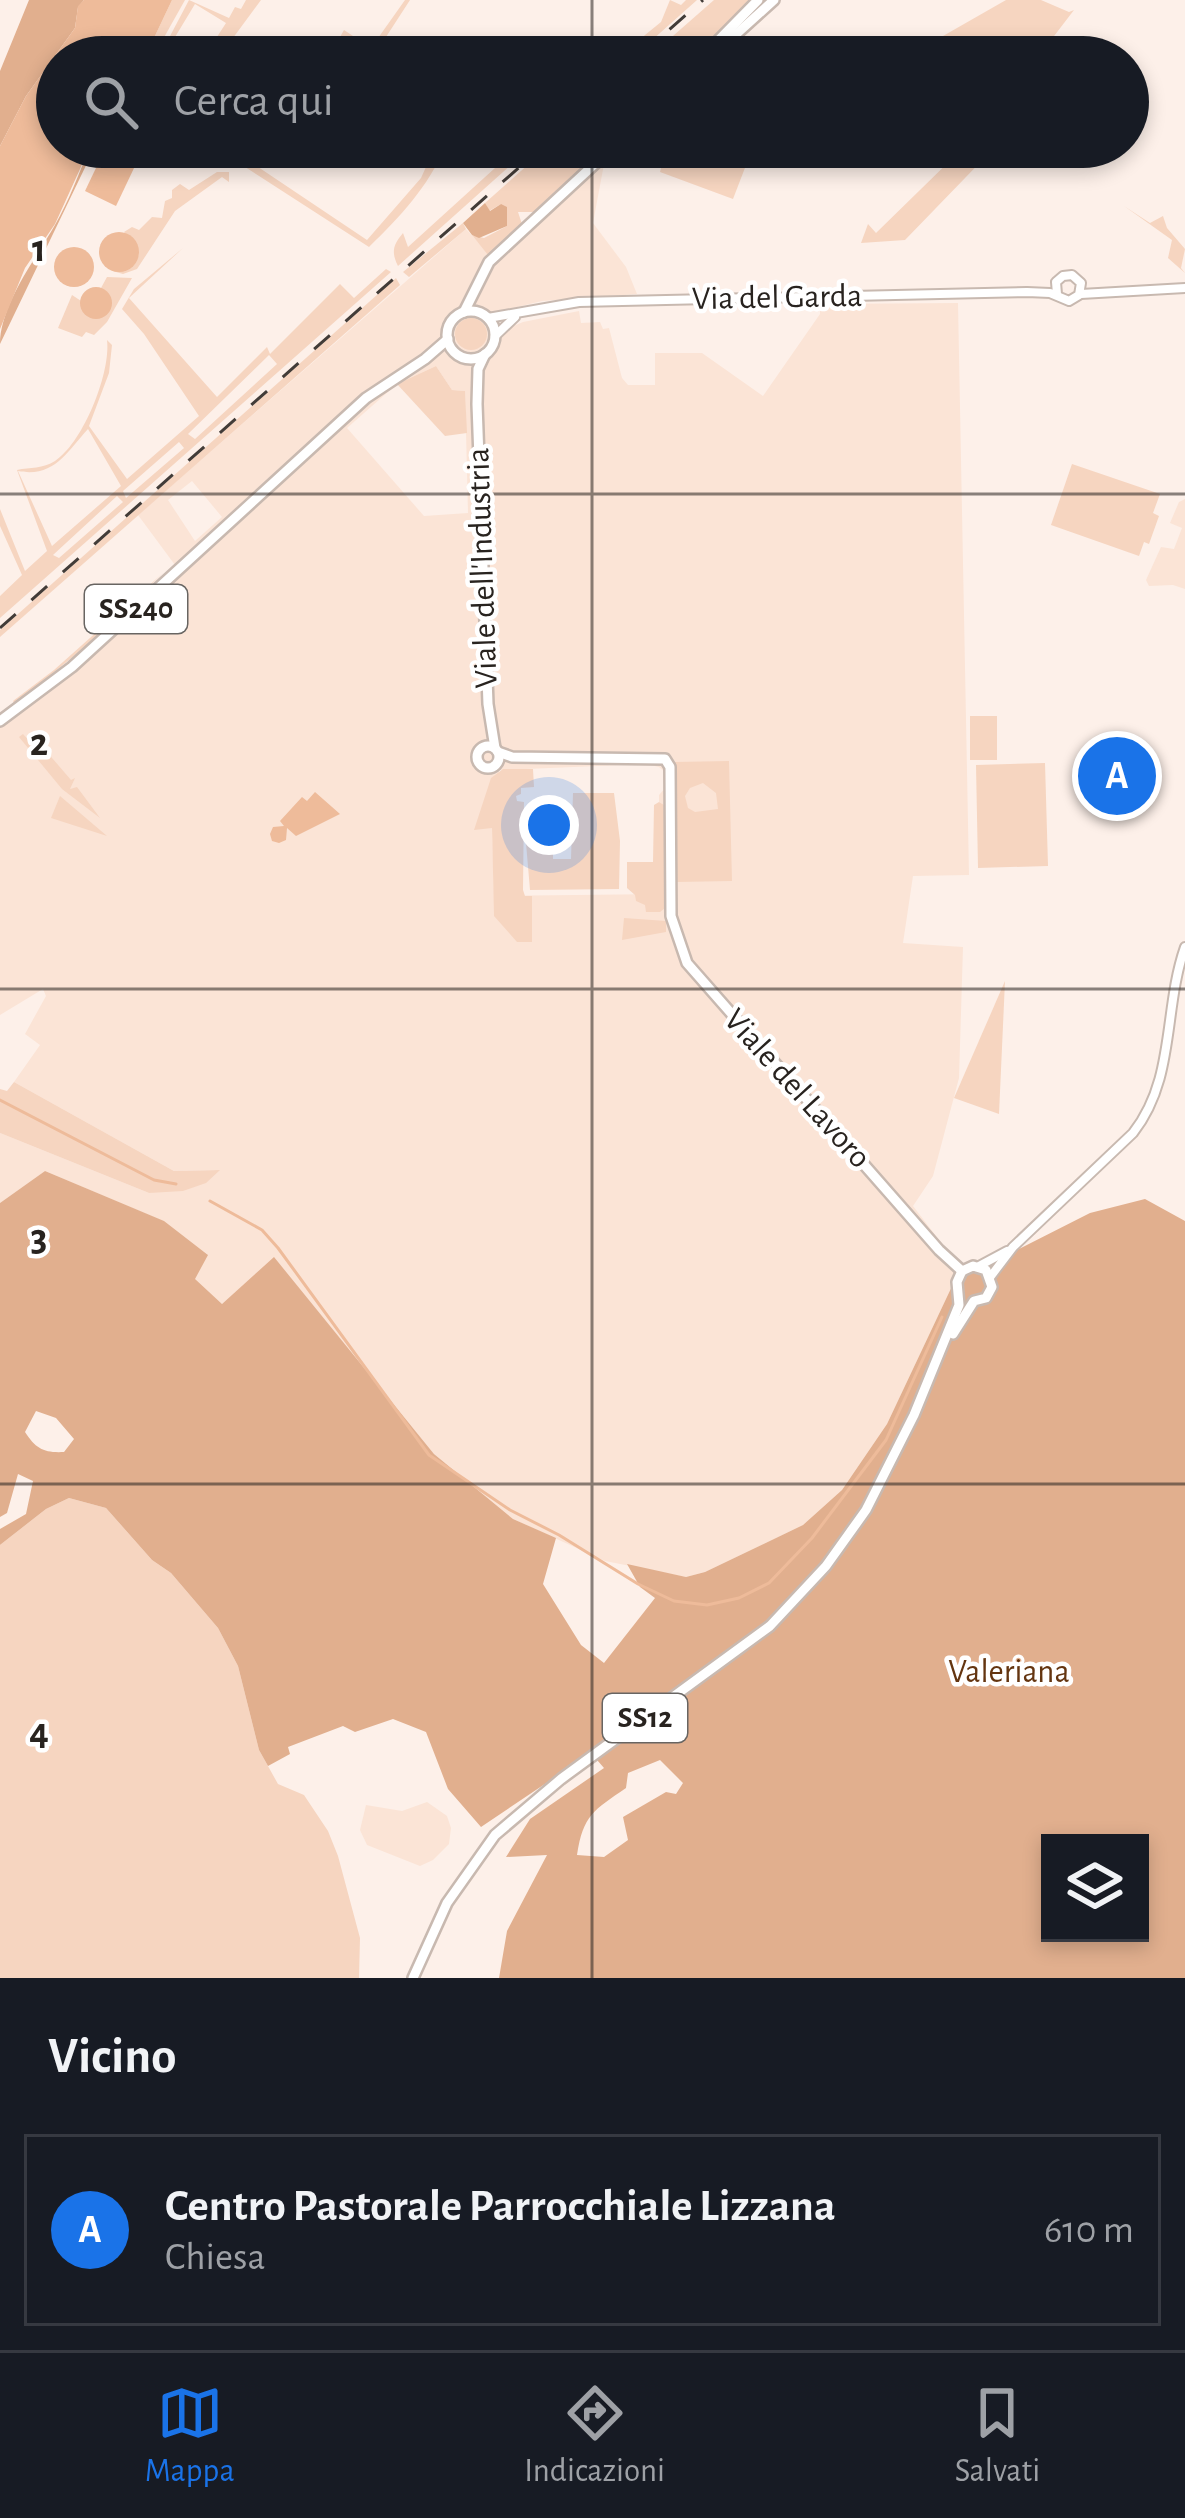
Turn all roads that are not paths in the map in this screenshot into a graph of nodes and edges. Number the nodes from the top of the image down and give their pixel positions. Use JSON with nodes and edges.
{"nodes":[{"id":1,"x":758,"y":0,"type":"edge"},
{"id":2,"x":774,"y":0,"type":"edge"},
{"id":3,"x":723,"y":36,"type":"edge"},
{"id":4,"x":734,"y":36,"type":"edge"},
{"id":5,"x":590,"y":168,"type":"edge"},
{"id":6,"x":478,"y":282,"type":"junction"},
{"id":7,"x":1056,"y":282,"type":"junction"},
{"id":8,"x":1185,"y":288,"type":"edge"},
{"id":9,"x":1081,"y":290,"type":"junction"},
{"id":10,"x":1027,"y":292,"type":"junction"},
{"id":11,"x":1057,"y":294,"type":"junction"},
{"id":12,"x":528,"y":311,"type":"junction"},
{"id":13,"x":464,"y":312,"type":"junction"},
{"id":14,"x":485,"y":316,"type":"junction"},
{"id":15,"x":495,"y":336,"type":"junction"},
{"id":16,"x":448,"y":339,"type":"junction"},
{"id":17,"x":484,"y":354,"type":"junction"},
{"id":18,"x":459,"y":355,"type":"junction"},
{"id":19,"x":425,"y":359,"type":"junction"},
{"id":20,"x":474,"y":386,"type":"joint"},
{"id":21,"x":477,"y":404,"type":"junction"},
{"id":22,"x":0,"y":718,"type":"edge"},
{"id":23,"x":670,"y":767,"type":"joint"},
{"id":24,"x":1185,"y":946,"type":"edge"},
{"id":25,"x":1013,"y":1247,"type":"junction"},
{"id":26,"x":979,"y":1266,"type":"junction"},
{"id":27,"x":962,"y":1271,"type":"junction"},
{"id":28,"x":991,"y":1276,"type":"junction"},
{"id":29,"x":961,"y":1294,"type":"junction"},
{"id":30,"x":974,"y":1301,"type":"junction"},
{"id":31,"x":939,"y":1357,"type":"junction"},
{"id":32,"x":413,"y":1978,"type":"edge"}],
"edges":[{"from":1,"to":3,"type":"main road"},
{"from":2,"to":4,"type":"main road"},
{"from":5,"to":6,"type":"main road"},
{"from":6,"to":13,"type":"main road"},
{"from":6,"to":14,"type":"main road"},
{"from":7,"to":9,"type":"street"},
{"from":7,"to":10,"type":"street","name":"Via del Garda"},
{"from":7,"to":11,"type":"street"},
{"from":8,"to":9,"type":"street"},
{"from":9,"to":11,"type":"street","name":"Via del Garda"},
{"from":10,"to":11,"type":"street","name":"Via del Garda"},
{"from":10,"to":12,"type":"street","name":"Via del Garda"},
{"from":12,"to":14,"type":"street","name":"Via del Garda"},
{"from":12,"to":15,"type":"street","name":"Via del Garda"},
{"from":13,"to":14,"type":"main road","name":"Via del Garda"},
{"from":13,"to":16,"type":"main road"},
{"from":14,"to":15,"type":"main road"},
{"from":15,"to":17,"type":"main road","name":"Via del Garda"},
{"from":16,"to":18,"type":"main road"},
{"from":16,"to":19,"type":"main road"},
{"from":17,"to":18,"type":"main road"},
{"from":17,"to":21,"type":"main road","name":"Viale dell'Industria"},
{"from":18,"to":19,"type":"main road"},
{"from":18,"to":20,"type":"main road","name":"Viale dell'Industria"},
{"from":19,"to":22,"type":"main road","number":"SS240"},
{"from":20,"to":21,"type":"street","name":"Viale dell'Industria"},
{"from":21,"to":23,"type":"main road","name":"Viale dell'Industria"},
{"from":23,"to":27,"type":"main road","name":"Viale del Lavoro"},
{"from":24,"to":25,"type":"street","number":"SS12"},
{"from":25,"to":26,"type":"street","number":"SS12"},
{"from":25,"to":28,"type":"street","number":"SS12"},
{"from":26,"to":27,"type":"main road","number":"SS12"},
{"from":26,"to":28,"type":"main road"},
{"from":27,"to":29,"type":"main road","number":"SS12"},
{"from":28,"to":30,"type":"main road","number":"SS12"},
{"from":29,"to":30,"type":"main road"},
{"from":29,"to":31,"type":"main road","number":"SS12"},
{"from":30,"to":31,"type":"main road","number":"SS12"},
{"from":31,"to":32,"type":"main road","number":"SS12"}]}
